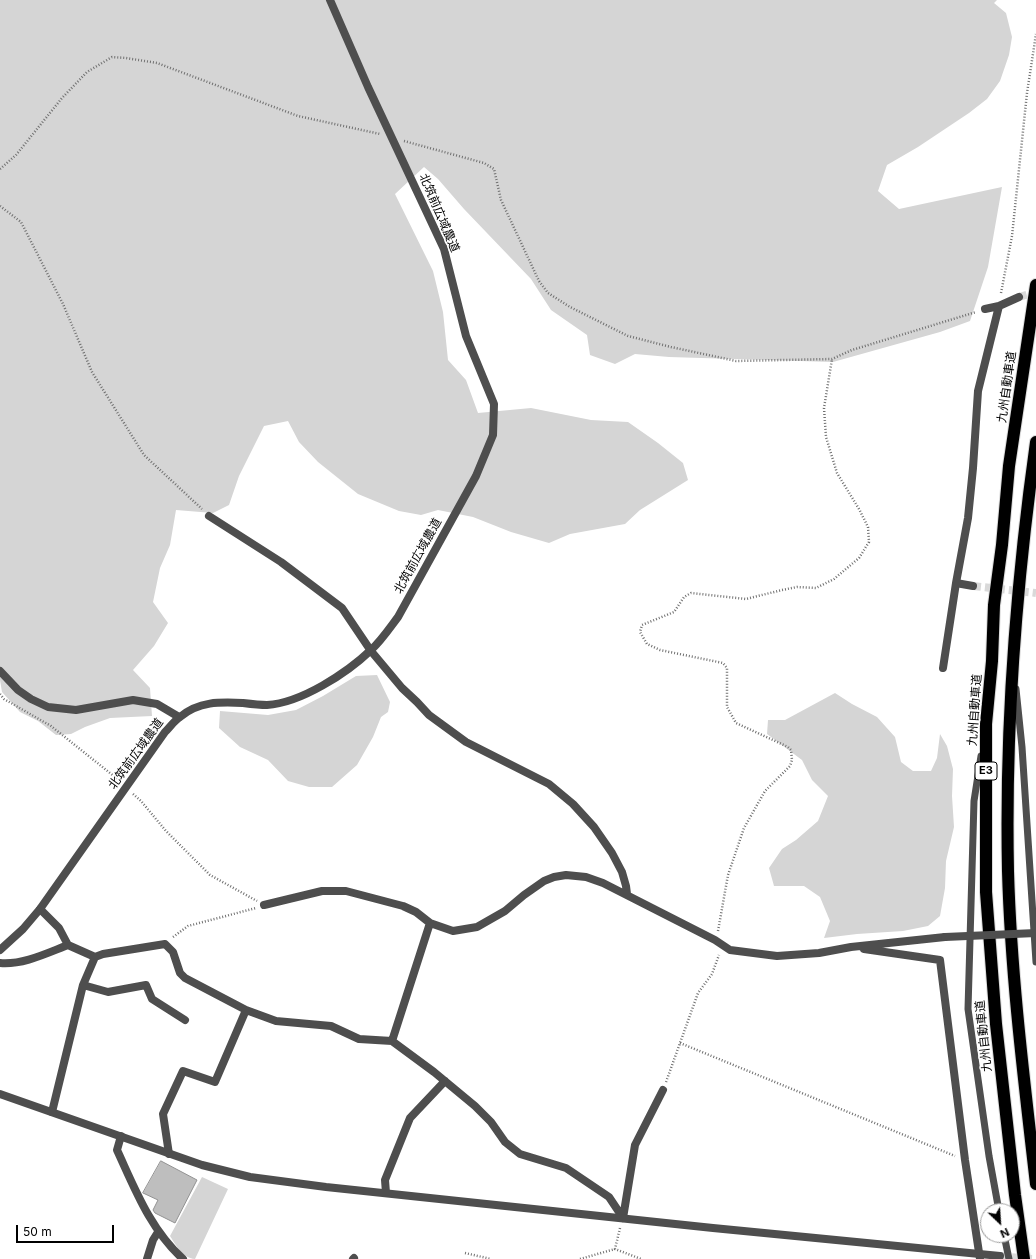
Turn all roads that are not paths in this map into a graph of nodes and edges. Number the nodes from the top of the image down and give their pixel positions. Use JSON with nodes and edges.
{"nodes":[{"id":1,"x":330,"y":0,"type":"edge"},
{"id":2,"x":1036,"y":285,"type":"edge"},
{"id":3,"x":1019,"y":297,"type":"tunnel mouth"},
{"id":4,"x":999,"y":306,"type":"junction"},
{"id":5,"x":985,"y":309,"type":"road end"},
{"id":6,"x":1036,"y":442,"type":"edge"},
{"id":7,"x":209,"y":516,"type":"road end"},
{"id":8,"x":956,"y":583,"type":"junction"},
{"id":9,"x":973,"y":586,"type":"tunnel mouth"},
{"id":10,"x":371,"y":651,"type":"junction"},
{"id":11,"x":1013,"y":651,"type":"junction"},
{"id":12,"x":943,"y":668,"type":"dead end"},
{"id":13,"x":0,"y":671,"type":"edge"},
{"id":14,"x":179,"y":717,"type":"junction"},
{"id":15,"x":986,"y":724,"type":"junction"},
{"id":16,"x":627,"y":894,"type":"junction"},
{"id":17,"x":264,"y":905,"type":"road end"},
{"id":18,"x":40,"y":909,"type":"junction"},
{"id":19,"x":430,"y":923,"type":"junction"},
{"id":20,"x":1036,"y":933,"type":"edge"},
{"id":21,"x":68,"y":945,"type":"junction"},
{"id":22,"x":851,"y":947,"type":"junction"},
{"id":23,"x":0,"y":950,"type":"edge"},
{"id":24,"x":95,"y":957,"type":"junction"},
{"id":25,"x":1036,"y":962,"type":"edge"},
{"id":26,"x":0,"y":963,"type":"edge"},
{"id":27,"x":83,"y":985,"type":"junction"},
{"id":28,"x":246,"y":1010,"type":"junction"},
{"id":29,"x":185,"y":1020,"type":"dead end"},
{"id":30,"x":392,"y":1041,"type":"junction"},
{"id":31,"x":445,"y":1081,"type":"junction"},
{"id":32,"x":663,"y":1090,"type":"road end"},
{"id":33,"x":0,"y":1094,"type":"edge"},
{"id":34,"x":52,"y":1112,"type":"junction"},
{"id":35,"x":121,"y":1136,"type":"junction"},
{"id":36,"x":169,"y":1154,"type":"junction"},
{"id":37,"x":1036,"y":1184,"type":"edge"},
{"id":38,"x":386,"y":1193,"type":"junction"},
{"id":39,"x":998,"y":1203,"type":"edge"},
{"id":40,"x":623,"y":1218,"type":"junction"},
{"id":41,"x":158,"y":1232,"type":"junction"},
{"id":42,"x":1006,"y":1243,"type":"edge"},
{"id":43,"x":980,"y":1256,"type":"edge"},
{"id":44,"x":1000,"y":1256,"type":"dead end"},
{"id":45,"x":147,"y":1259,"type":"edge"},
{"id":46,"x":183,"y":1259,"type":"edge"},
{"id":47,"x":1009,"y":1259,"type":"edge"},
{"id":48,"x":1024,"y":1259,"type":"edge"}],
"edges":[{"from":1,"to":10,"type":"street","name":"北筑前広域農道"},
{"from":2,"to":15,"type":"highway","name":"九州自動車道","number":"E3"},
{"from":3,"to":4,"type":"street"},
{"from":4,"to":5,"type":"street"},
{"from":4,"to":8,"type":"street"},
{"from":6,"to":11,"type":"highway","number":"E3"},
{"from":7,"to":10,"type":"street"},
{"from":8,"to":9,"type":"street"},
{"from":8,"to":12,"type":"street"},
{"from":10,"to":14,"type":"street","name":"北筑前広域農道"},
{"from":10,"to":16,"type":"street"},
{"from":11,"to":25,"type":"lane"},
{"from":11,"to":37,"type":"highway","number":"E3"},
{"from":13,"to":14,"type":"street"},
{"from":14,"to":18,"type":"street","name":"北筑前広域農道"},
{"from":15,"to":39,"type":"lane"},
{"from":15,"to":48,"type":"highway","name":"九州自動車道","number":"E3"},
{"from":16,"to":19,"type":"street"},
{"from":16,"to":22,"type":"street"},
{"from":17,"to":19,"type":"street"},
{"from":18,"to":21,"type":"street"},
{"from":18,"to":23,"type":"street","name":"北筑前広域農道"},
{"from":19,"to":30,"type":"street"},
{"from":20,"to":22,"type":"street","bridge":true},
{"from":21,"to":24,"type":"street"},
{"from":21,"to":26,"type":"street"},
{"from":22,"to":43,"type":"street"},
{"from":24,"to":27,"type":"street"},
{"from":24,"to":28,"type":"street"},
{"from":27,"to":29,"type":"street"},
{"from":27,"to":34,"type":"street"},
{"from":28,"to":30,"type":"street"},
{"from":28,"to":36,"type":"street"},
{"from":30,"to":31,"type":"street"},
{"from":31,"to":38,"type":"street"},
{"from":31,"to":40,"type":"street"},
{"from":32,"to":40,"type":"street"},
{"from":33,"to":34,"type":"street"},
{"from":34,"to":35,"type":"street"},
{"from":35,"to":36,"type":"street"},
{"from":35,"to":41,"type":"street"},
{"from":36,"to":38,"type":"street"},
{"from":38,"to":40,"type":"street"},
{"from":40,"to":43,"type":"street"},
{"from":41,"to":45,"type":"street"},
{"from":41,"to":46,"type":"street"},
{"from":42,"to":47,"type":"lane"},
{"from":43,"to":44,"type":"street"}]}
